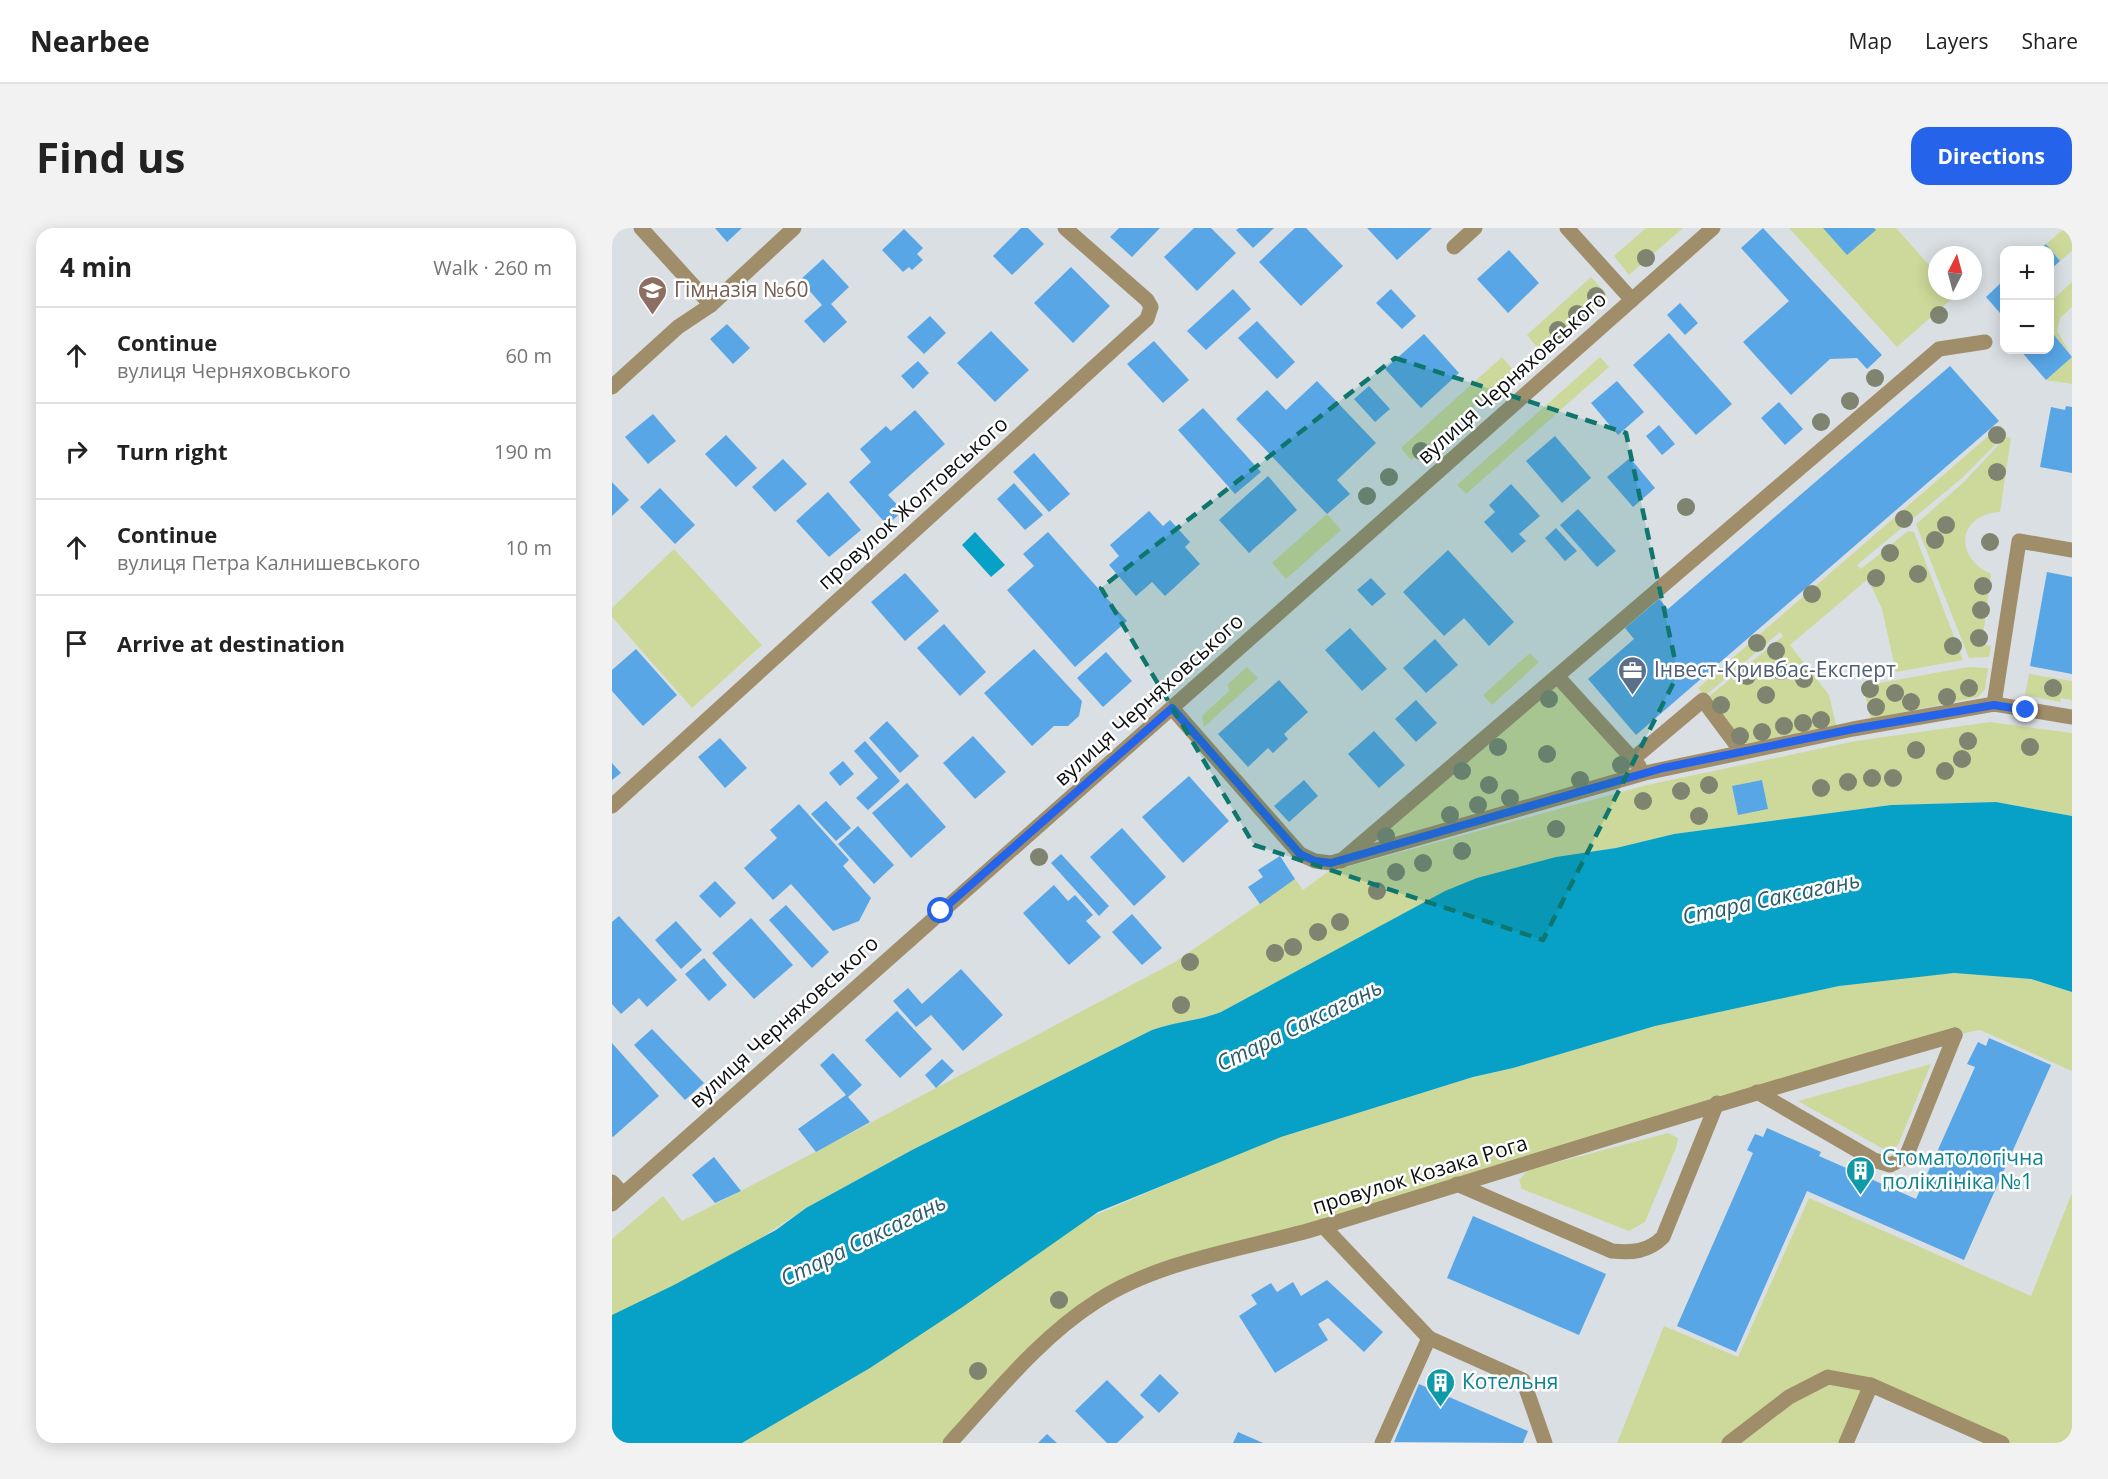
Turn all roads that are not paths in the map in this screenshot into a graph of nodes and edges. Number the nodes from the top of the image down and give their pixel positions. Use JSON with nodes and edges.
{"nodes":[{"id":1,"x":641,"y":228,"type":"edge"},
{"id":2,"x":794,"y":228,"type":"edge"},
{"id":3,"x":1065,"y":228,"type":"edge"},
{"id":4,"x":1476,"y":228,"type":"edge"},
{"id":5,"x":1567,"y":228,"type":"edge"},
{"id":6,"x":1713,"y":228,"type":"edge"},
{"id":7,"x":1454,"y":247,"type":"dead end"},
{"id":8,"x":1632,"y":300,"type":"junction"},
{"id":9,"x":711,"y":304,"type":"junction"},
{"id":10,"x":1985,"y":342,"type":"dead end"},
{"id":11,"x":612,"y":387,"type":"edge"},
{"id":12,"x":2072,"y":550,"type":"edge"},
{"id":13,"x":1558,"y":677,"type":"junction"},
{"id":14,"x":1994,"y":705,"type":"junction"},
{"id":15,"x":1172,"y":708,"type":"junction"},
{"id":16,"x":2072,"y":717,"type":"edge"},
{"id":17,"x":1741,"y":751,"type":"junction"},
{"id":18,"x":1633,"y":759,"type":"junction"},
{"id":19,"x":1645,"y":772,"type":"junction"},
{"id":20,"x":612,"y":806,"type":"edge"},
{"id":21,"x":1338,"y":862,"type":"junction"},
{"id":22,"x":1757,"y":1092,"type":"junction"},
{"id":23,"x":1717,"y":1103,"type":"junction"},
{"id":24,"x":612,"y":1182,"type":"edge"},
{"id":25,"x":1457,"y":1185,"type":"junction"},
{"id":26,"x":617,"y":1199,"type":"edge"},
{"id":27,"x":1323,"y":1226,"type":"junction"},
{"id":28,"x":1429,"y":1338,"type":"junction"},
{"id":29,"x":1872,"y":1385,"type":"junction"},
{"id":30,"x":950,"y":1443,"type":"edge"},
{"id":31,"x":1382,"y":1443,"type":"edge"},
{"id":32,"x":1545,"y":1443,"type":"edge"},
{"id":33,"x":1729,"y":1443,"type":"edge"},
{"id":34,"x":1846,"y":1443,"type":"edge"},
{"id":35,"x":2002,"y":1443,"type":"edge"}],
"edges":[{"from":1,"to":9,"type":"street"},
{"from":2,"to":9,"type":"street"},
{"from":3,"to":20,"type":"street","name":"провулок Жолтовського"},
{"from":4,"to":7,"type":"street"},
{"from":5,"to":8,"type":"street"},
{"from":6,"to":8,"type":"street","name":"вулиця Черняховського"},
{"from":8,"to":15,"type":"street","name":"вулиця Черняховського"},
{"from":9,"to":11,"type":"street"},
{"from":10,"to":13,"type":"street"},
{"from":12,"to":14,"type":"street"},
{"from":13,"to":18,"type":"street"},
{"from":13,"to":21,"type":"street"},
{"from":14,"to":16,"type":"street"},
{"from":14,"to":17,"type":"street"},
{"from":15,"to":21,"type":"street"},
{"from":15,"to":26,"type":"street","name":"вулиця Черняховського"},
{"from":17,"to":18,"type":"street"},
{"from":17,"to":19,"type":"street"},
{"from":18,"to":19,"type":"street"},
{"from":19,"to":21,"type":"street"},
{"from":22,"to":22,"type":"street","name":"провулок Козака Рога"},
{"from":22,"to":23,"type":"street","name":"провулок Козака Рога"},
{"from":23,"to":25,"type":"street","name":"провулок Козака Рога"},
{"from":23,"to":25,"type":"street"},
{"from":24,"to":26,"type":"street"},
{"from":25,"to":27,"type":"street","name":"провулок Козака Рога"},
{"from":27,"to":28,"type":"street"},
{"from":27,"to":30,"type":"street","name":"провулок Козака Рога"},
{"from":28,"to":31,"type":"street"},
{"from":28,"to":32,"type":"street"},
{"from":29,"to":33,"type":"street"},
{"from":29,"to":34,"type":"street"},
{"from":29,"to":35,"type":"street"}]}
